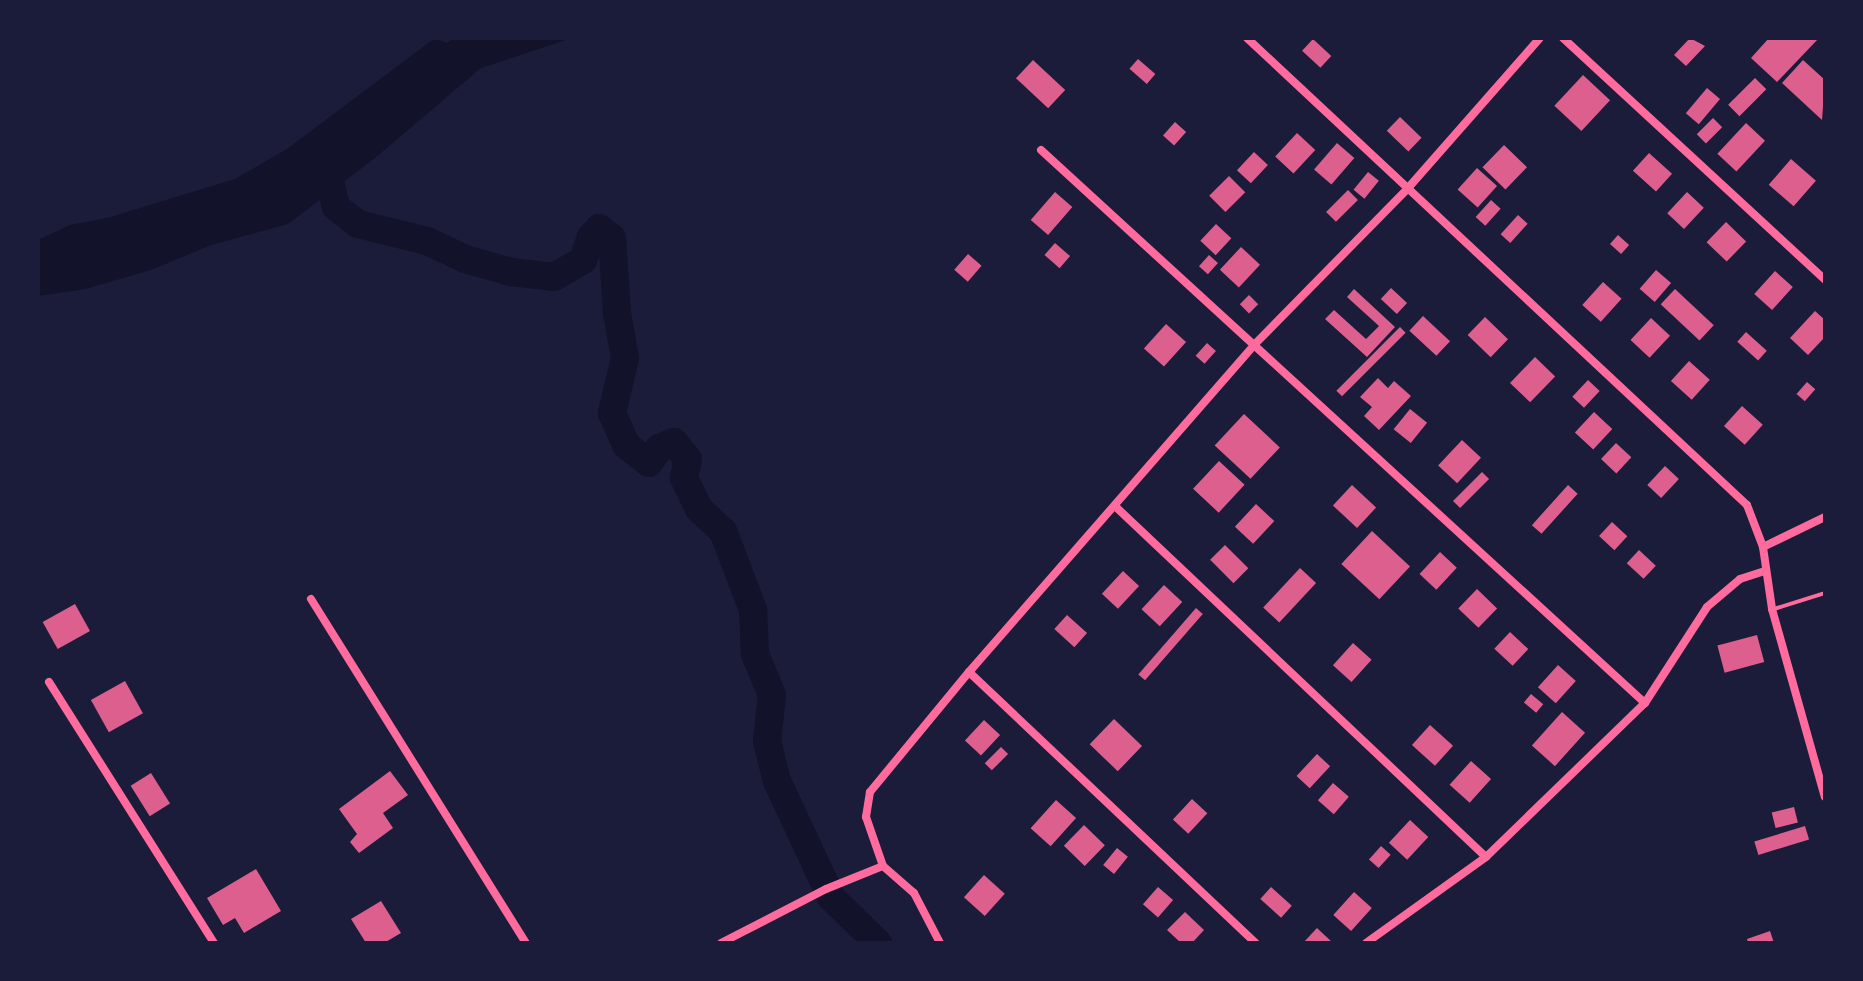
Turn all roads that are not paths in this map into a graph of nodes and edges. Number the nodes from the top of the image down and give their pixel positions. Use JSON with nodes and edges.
{"nodes":[{"id":1,"x":1247,"y":38,"type":"edge"},
{"id":2,"x":1540,"y":38,"type":"edge"},
{"id":3,"x":1563,"y":38,"type":"edge"},
{"id":4,"x":1041,"y":150,"type":"dead end"},
{"id":5,"x":1409,"y":187,"type":"junction"},
{"id":6,"x":1825,"y":280,"type":"edge"},
{"id":7,"x":1254,"y":345,"type":"junction"},
{"id":8,"x":1116,"y":507,"type":"junction"},
{"id":9,"x":1825,"y":517,"type":"edge"},
{"id":10,"x":1763,"y":547,"type":"junction"},
{"id":11,"x":1765,"y":571,"type":"junction"},
{"id":12,"x":1825,"y":593,"type":"edge"},
{"id":13,"x":311,"y":599,"type":"dead end"},
{"id":14,"x":1772,"y":609,"type":"junction"},
{"id":15,"x":969,"y":672,"type":"junction"},
{"id":16,"x":49,"y":682,"type":"dead end"},
{"id":17,"x":1645,"y":703,"type":"junction"},
{"id":18,"x":1825,"y":797,"type":"edge"},
{"id":19,"x":1486,"y":857,"type":"junction"},
{"id":20,"x":883,"y":866,"type":"junction"},
{"id":21,"x":214,"y":943,"type":"edge"},
{"id":22,"x":526,"y":943,"type":"edge"},
{"id":23,"x":721,"y":943,"type":"edge"},
{"id":24,"x":940,"y":943,"type":"edge"},
{"id":25,"x":1256,"y":943,"type":"edge"},
{"id":26,"x":1366,"y":943,"type":"edge"}],
"edges":[{"from":1,"to":5,"type":"street"},
{"from":2,"to":5,"type":"street"},
{"from":3,"to":6,"type":"street"},
{"from":4,"to":7,"type":"street"},
{"from":5,"to":7,"type":"street"},
{"from":5,"to":10,"type":"street"},
{"from":7,"to":8,"type":"street"},
{"from":7,"to":17,"type":"street"},
{"from":8,"to":15,"type":"street"},
{"from":8,"to":19,"type":"street"},
{"from":9,"to":10,"type":"street"},
{"from":10,"to":11,"type":"street"},
{"from":11,"to":14,"type":"street"},
{"from":11,"to":17,"type":"street"},
{"from":12,"to":14,"type":"lane"},
{"from":13,"to":22,"type":"street"},
{"from":14,"to":18,"type":"street"},
{"from":15,"to":20,"type":"street"},
{"from":15,"to":25,"type":"street"},
{"from":16,"to":21,"type":"street"},
{"from":17,"to":19,"type":"street"},
{"from":19,"to":26,"type":"street"},
{"from":20,"to":23,"type":"street"},
{"from":20,"to":24,"type":"street"}]}
